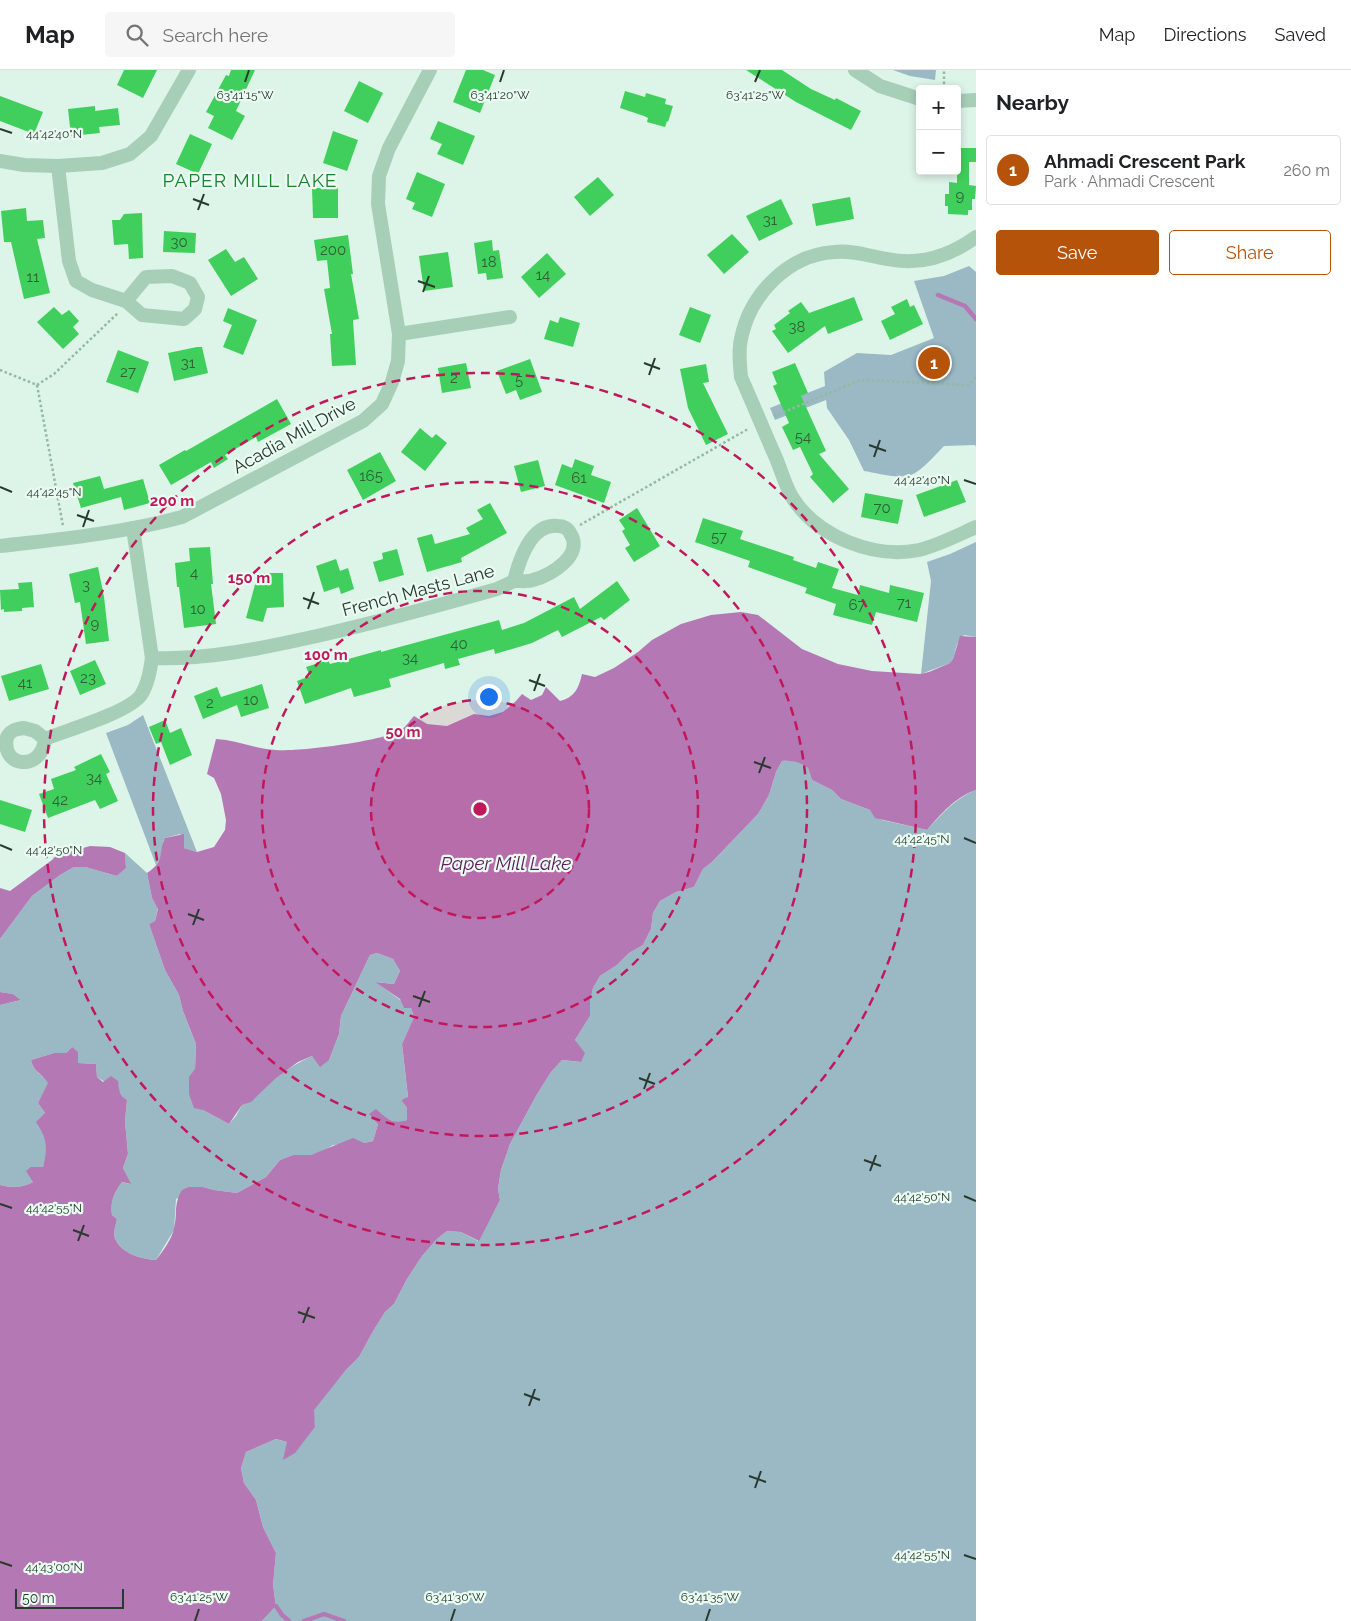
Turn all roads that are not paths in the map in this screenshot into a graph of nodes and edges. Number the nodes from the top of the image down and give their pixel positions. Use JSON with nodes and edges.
{"nodes":[{"id":1,"x":189,"y":70,"type":"edge"},
{"id":2,"x":430,"y":70,"type":"edge"},
{"id":3,"x":855,"y":70,"type":"edge"},
{"id":4,"x":916,"y":97,"type":"edge"},
{"id":5,"x":976,"y":100,"type":"edge"},
{"id":6,"x":961,"y":101,"type":"edge"},
{"id":7,"x":0,"y":161,"type":"edge"},
{"id":8,"x":58,"y":166,"type":"junction"},
{"id":9,"x":976,"y":236,"type":"edge"},
{"id":10,"x":126,"y":301,"type":"junction"},
{"id":11,"x":510,"y":317,"type":"dead end"},
{"id":12,"x":399,"y":334,"type":"junction"},
{"id":13,"x":976,"y":527,"type":"edge"},
{"id":14,"x":133,"y":528,"type":"junction"},
{"id":15,"x":0,"y":546,"type":"edge"},
{"id":16,"x":514,"y":581,"type":"junction"},
{"id":17,"x":152,"y":658,"type":"junction"},
{"id":18,"x":45,"y":739,"type":"dead end"}],
"edges":[{"from":1,"to":8,"type":"street"},
{"from":2,"to":12,"type":"street","name":"Acadia Mill Drive"},
{"from":3,"to":4,"type":"street"},
{"from":5,"to":6,"type":"street"},
{"from":7,"to":8,"type":"street"},
{"from":8,"to":10,"type":"street"},
{"from":9,"to":13,"type":"street"},
{"from":10,"to":10,"type":"street"},
{"from":11,"to":12,"type":"street"},
{"from":12,"to":14,"type":"street","name":"Acadia Mill Drive"},
{"from":14,"to":15,"type":"street","name":"Acadia Mill Drive"},
{"from":14,"to":17,"type":"street"},
{"from":16,"to":16,"type":"street","name":"French Masts Lane"},
{"from":16,"to":17,"type":"street","name":"French Masts Lane"},
{"from":17,"to":18,"type":"street"}]}
